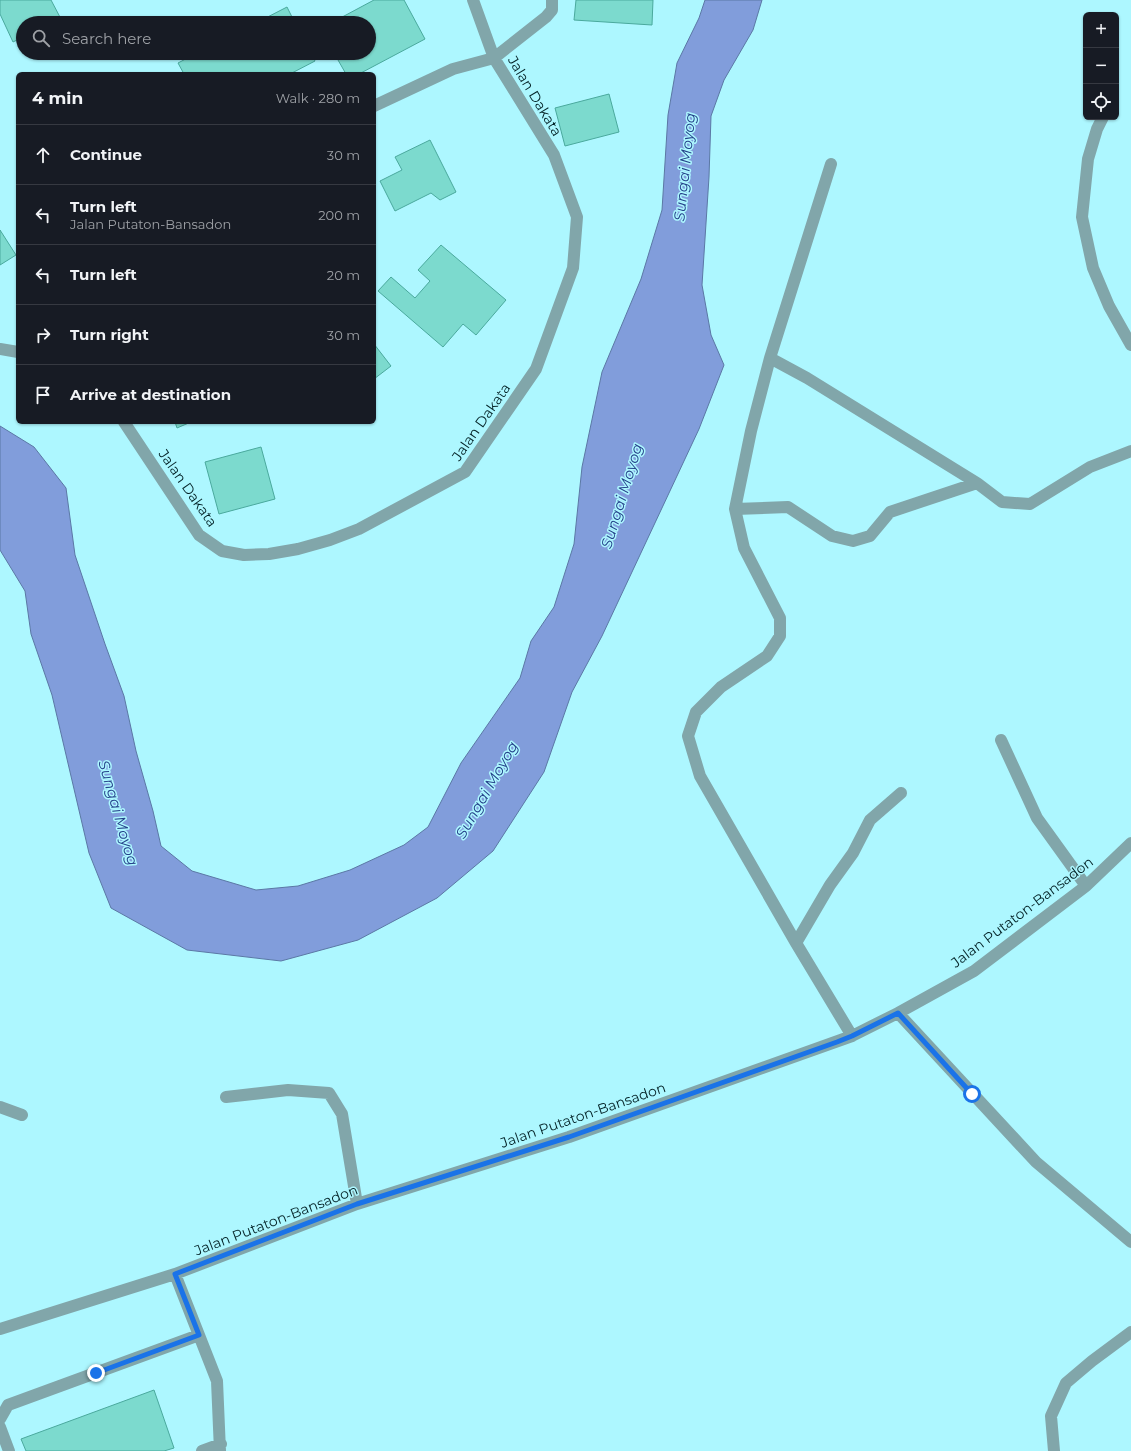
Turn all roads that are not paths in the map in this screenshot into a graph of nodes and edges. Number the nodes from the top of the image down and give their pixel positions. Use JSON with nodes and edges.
{"nodes":[{"id":1,"x":473,"y":0,"type":"edge"},
{"id":2,"x":552,"y":0,"type":"edge"},
{"id":3,"x":494,"y":58,"type":"junction"},
{"id":4,"x":376,"y":105,"type":"edge"},
{"id":5,"x":1102,"y":120,"type":"edge"},
{"id":6,"x":831,"y":164,"type":"dead end"},
{"id":7,"x":1131,"y":345,"type":"edge"},
{"id":8,"x":0,"y":349,"type":"edge"},
{"id":9,"x":16,"y":352,"type":"edge"},
{"id":10,"x":770,"y":358,"type":"junction"},
{"id":11,"x":125,"y":424,"type":"edge"},
{"id":12,"x":1131,"y":451,"type":"edge"},
{"id":13,"x":977,"y":483,"type":"junction"},
{"id":14,"x":735,"y":509,"type":"junction"},
{"id":15,"x":1001,"y":740,"type":"dead end"},
{"id":16,"x":902,"y":793,"type":"dead end"},
{"id":17,"x":1131,"y":843,"type":"edge"},
{"id":18,"x":1086,"y":886,"type":"junction"},
{"id":19,"x":796,"y":943,"type":"junction"},
{"id":20,"x":898,"y":1013,"type":"junction"},
{"id":21,"x":852,"y":1036,"type":"junction"},
{"id":22,"x":226,"y":1097,"type":"dead end"},
{"id":23,"x":0,"y":1107,"type":"edge"},
{"id":24,"x":22,"y":1115,"type":"dead end"},
{"id":25,"x":357,"y":1204,"type":"junction"},
{"id":26,"x":1131,"y":1242,"type":"edge"},
{"id":27,"x":175,"y":1274,"type":"junction"},
{"id":28,"x":0,"y":1328,"type":"edge"},
{"id":29,"x":1131,"y":1332,"type":"edge"},
{"id":30,"x":199,"y":1335,"type":"junction"},
{"id":31,"x":0,"y":1419,"type":"edge"},
{"id":32,"x":0,"y":1426,"type":"edge"},
{"id":33,"x":220,"y":1447,"type":"edge"},
{"id":34,"x":9,"y":1451,"type":"edge"},
{"id":35,"x":202,"y":1451,"type":"edge"},
{"id":36,"x":1054,"y":1451,"type":"edge"}],
"edges":[{"from":1,"to":3,"type":"street","name":"Jalan Dakata"},
{"from":2,"to":3,"type":"street"},
{"from":3,"to":4,"type":"street"},
{"from":3,"to":11,"type":"street","name":"Jalan Dakata"},
{"from":5,"to":7,"type":"street"},
{"from":6,"to":10,"type":"street"},
{"from":8,"to":9,"type":"street"},
{"from":10,"to":13,"type":"street"},
{"from":10,"to":14,"type":"street"},
{"from":12,"to":13,"type":"street"},
{"from":13,"to":14,"type":"street"},
{"from":14,"to":19,"type":"street"},
{"from":15,"to":18,"type":"street"},
{"from":16,"to":19,"type":"street"},
{"from":17,"to":18,"type":"street","name":"Jalan Putaton-Bansadon"},
{"from":18,"to":20,"type":"street","name":"Jalan Putaton-Bansadon"},
{"from":19,"to":21,"type":"street"},
{"from":20,"to":21,"type":"street","name":"Jalan Putaton-Bansadon"},
{"from":20,"to":26,"type":"street"},
{"from":21,"to":25,"type":"street","name":"Jalan Putaton-Bansadon"},
{"from":22,"to":25,"type":"street"},
{"from":23,"to":24,"type":"street"},
{"from":25,"to":27,"type":"street","name":"Jalan Putaton-Bansadon"},
{"from":27,"to":28,"type":"street","name":"Jalan Putaton-Bansadon"},
{"from":27,"to":30,"type":"street"},
{"from":29,"to":36,"type":"street"},
{"from":30,"to":31,"type":"street"},
{"from":30,"to":33,"type":"street"},
{"from":32,"to":34,"type":"street"},
{"from":33,"to":35,"type":"street"}]}
